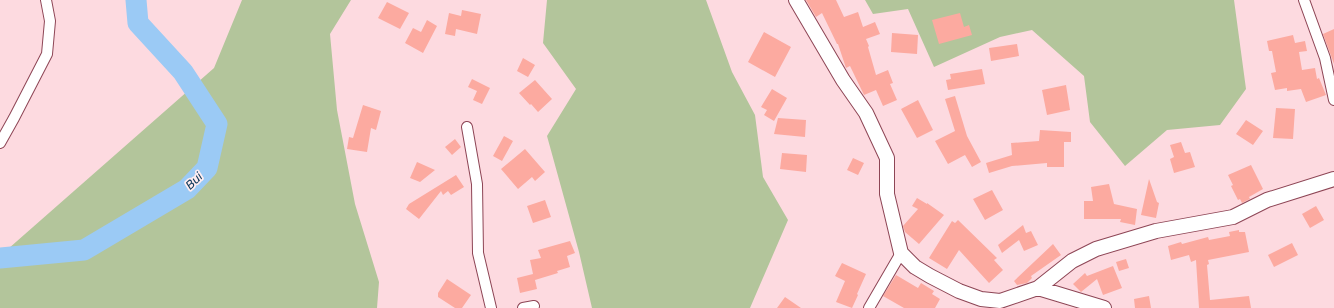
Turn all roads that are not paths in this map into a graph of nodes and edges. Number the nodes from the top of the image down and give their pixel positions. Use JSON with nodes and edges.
{"nodes":[{"id":1,"x":46,"y":0,"type":"edge"},
{"id":2,"x":796,"y":0,"type":"edge"},
{"id":3,"x":1304,"y":0,"type":"edge"},
{"id":4,"x":1334,"y":100,"type":"edge"},
{"id":5,"x":467,"y":127,"type":"dead end"},
{"id":6,"x":0,"y":143,"type":"edge"},
{"id":7,"x":1334,"y":179,"type":"edge"},
{"id":8,"x":901,"y":253,"type":"junction"},
{"id":9,"x":1038,"y":288,"type":"junction"},
{"id":10,"x":998,"y":304,"type":"edge"},
{"id":11,"x":534,"y":306,"type":"dead end"},
{"id":12,"x":491,"y":308,"type":"edge"},
{"id":13,"x":523,"y":308,"type":"edge"},
{"id":14,"x":869,"y":308,"type":"edge"},
{"id":15,"x":1104,"y":308,"type":"edge"}],
"edges":[{"from":1,"to":6,"type":"street"},
{"from":2,"to":8,"type":"street"},
{"from":3,"to":4,"type":"street"},
{"from":5,"to":12,"type":"street"},
{"from":7,"to":9,"type":"street"},
{"from":8,"to":10,"type":"street"},
{"from":8,"to":14,"type":"street"},
{"from":9,"to":10,"type":"street"},
{"from":9,"to":15,"type":"street"},
{"from":11,"to":13,"type":"street"}]}
